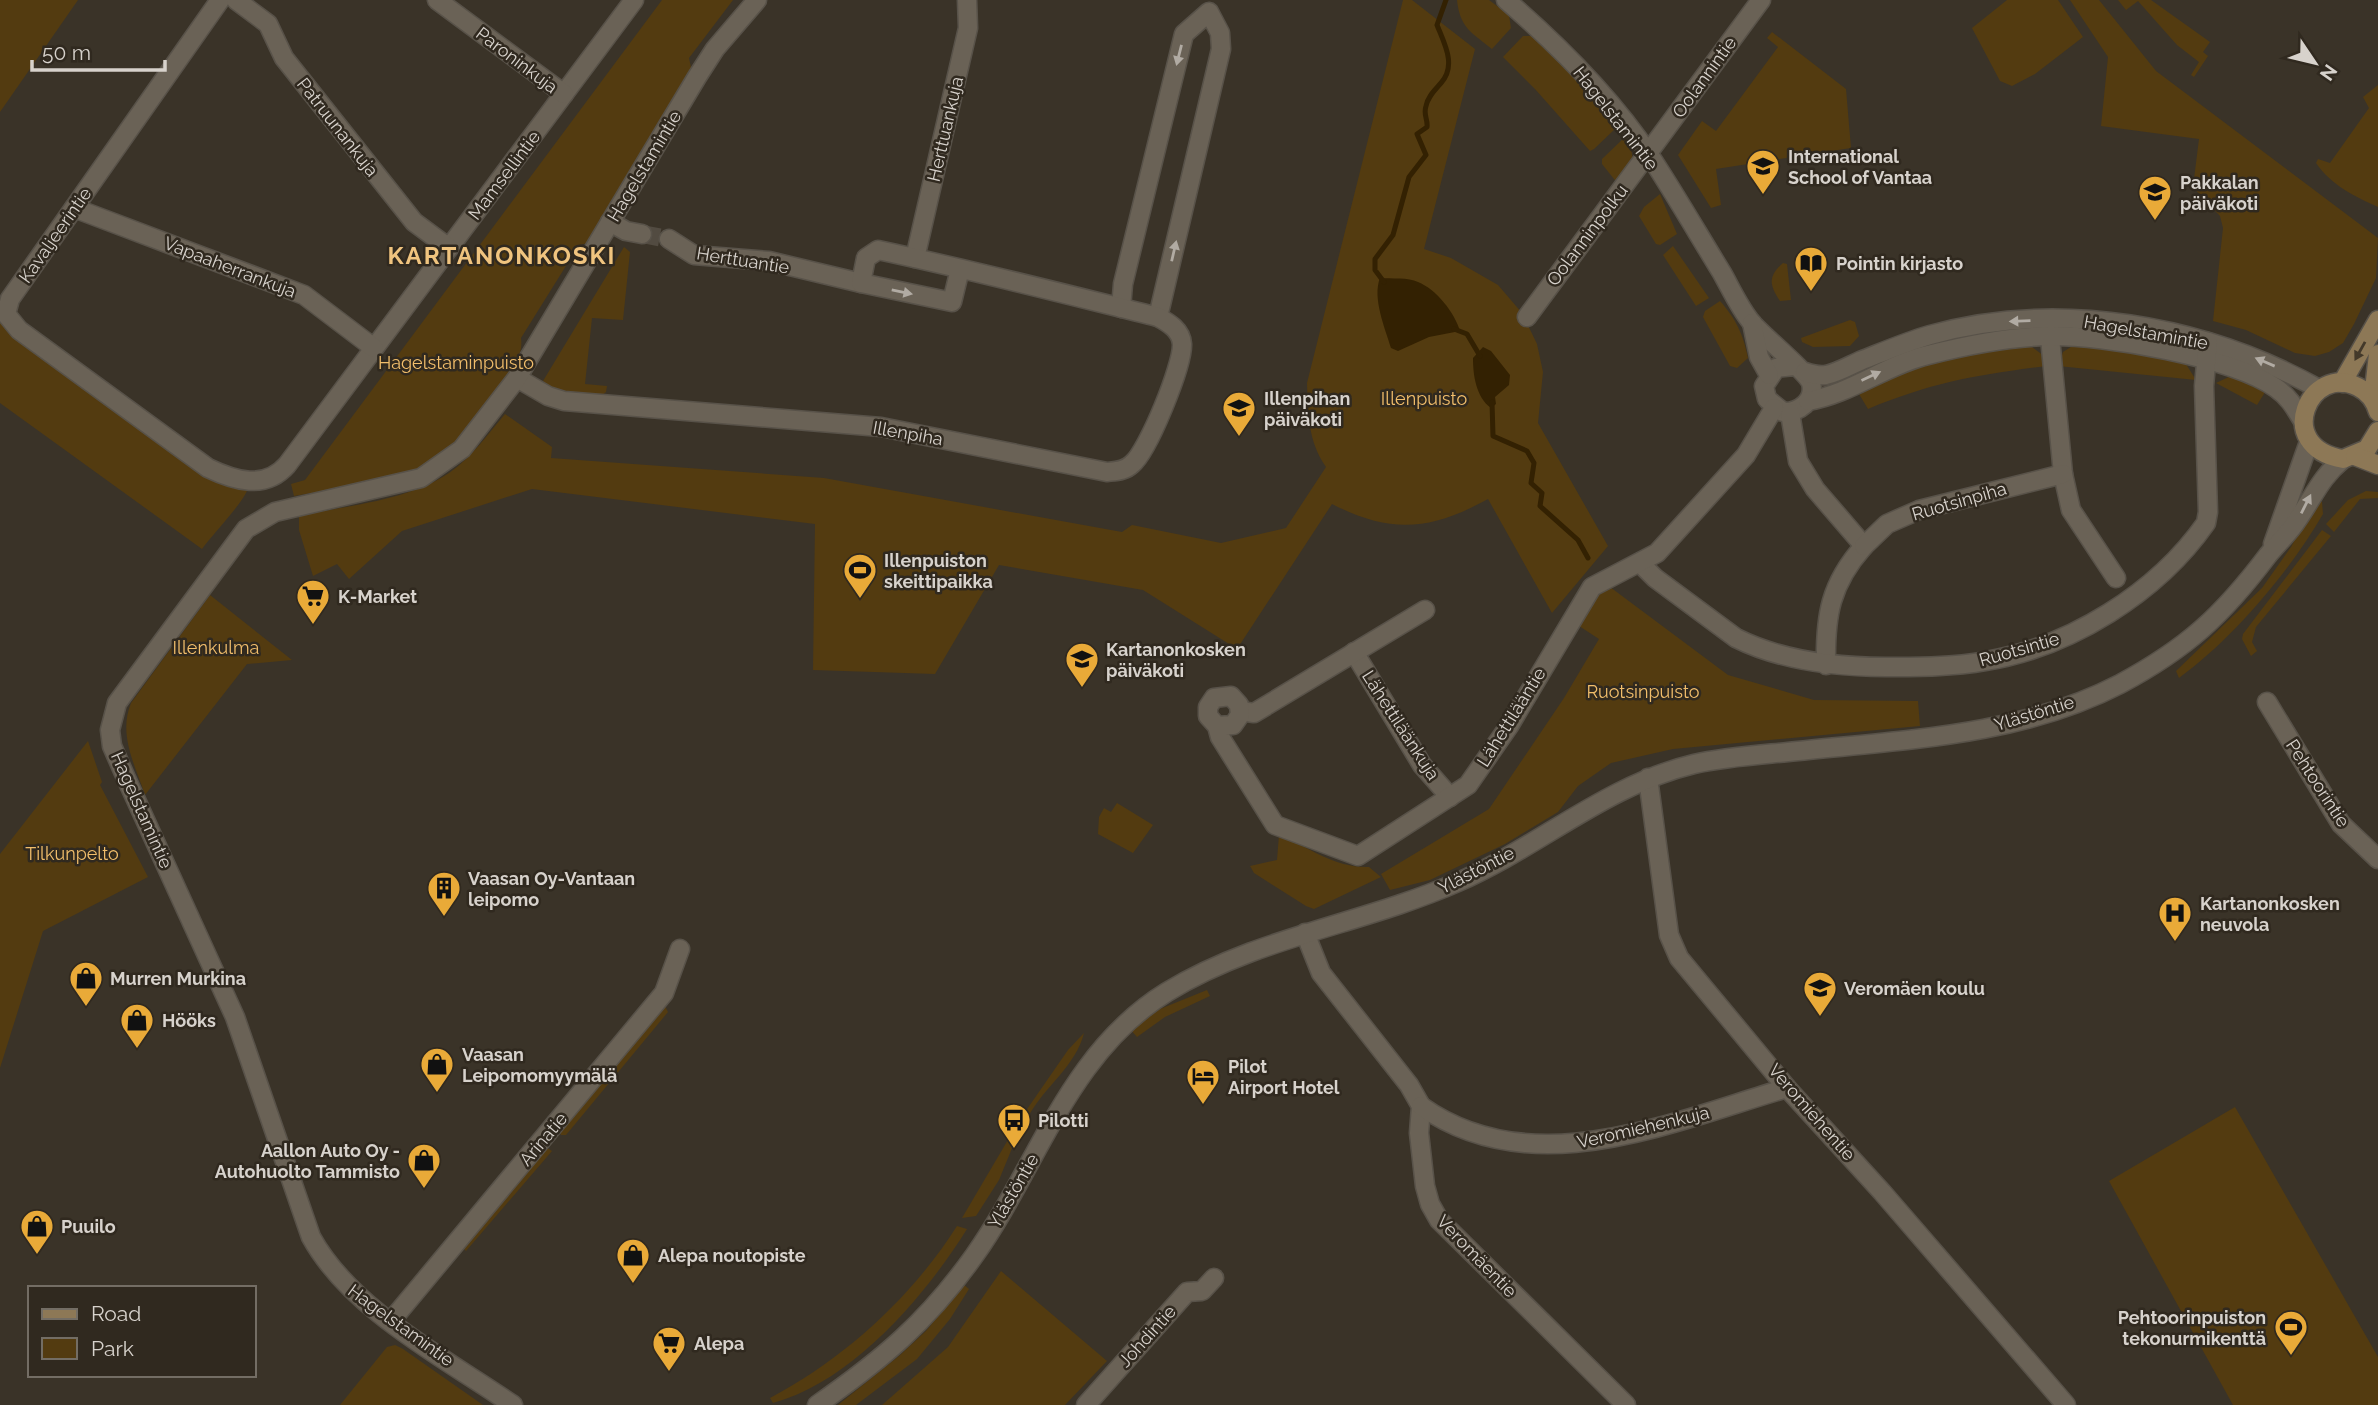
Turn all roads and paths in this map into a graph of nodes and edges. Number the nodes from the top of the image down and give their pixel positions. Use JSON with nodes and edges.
{"nodes":[{"id":1,"x":220,"y":0,"type":"edge"},
{"id":2,"x":236,"y":0,"type":"edge"},
{"id":3,"x":437,"y":0,"type":"edge"},
{"id":4,"x":634,"y":0,"type":"edge"},
{"id":5,"x":757,"y":0,"type":"edge"},
{"id":6,"x":967,"y":0,"type":"edge"},
{"id":7,"x":1506,"y":0,"type":"edge"},
{"id":8,"x":1761,"y":0,"type":"edge"},
{"id":9,"x":1210,"y":6,"type":"edge"},
{"id":10,"x":564,"y":94,"type":"junction"},
{"id":11,"x":1648,"y":153,"type":"junction"},
{"id":12,"x":74,"y":208,"type":"junction"},
{"id":13,"x":610,"y":222,"type":"junction"},
{"id":14,"x":642,"y":234,"type":"tunnel mouth"},
{"id":15,"x":669,"y":239,"type":"tunnel mouth"},
{"id":16,"x":449,"y":248,"type":"junction"},
{"id":17,"x":915,"y":258,"type":"junction"},
{"id":18,"x":960,"y":269,"type":"junction"},
{"id":19,"x":860,"y":283,"type":"junction"},
{"id":20,"x":1121,"y":308,"type":"junction"},
{"id":21,"x":1158,"y":317,"type":"junction"},
{"id":22,"x":1527,"y":317,"type":"dead end"},
{"id":23,"x":2378,"y":320,"type":"edge"},
{"id":24,"x":1752,"y":323,"type":"junction"},
{"id":25,"x":2049,"y":328,"type":"junction"},
{"id":26,"x":374,"y":348,"type":"junction"},
{"id":27,"x":2207,"y":350,"type":"junction"},
{"id":28,"x":2378,"y":354,"type":"edge"},
{"id":29,"x":1799,"y":369,"type":"junction"},
{"id":30,"x":1769,"y":375,"type":"junction"},
{"id":31,"x":517,"y":378,"type":"junction"},
{"id":32,"x":2342,"y":383,"type":"junction"},
{"id":33,"x":2319,"y":389,"type":"junction"},
{"id":34,"x":1808,"y":401,"type":"junction"},
{"id":35,"x":2375,"y":406,"type":"edge"},
{"id":36,"x":1782,"y":410,"type":"junction"},
{"id":37,"x":2303,"y":421,"type":"junction"},
{"id":38,"x":2378,"y":431,"type":"edge"},
{"id":39,"x":2309,"y":442,"type":"junction"},
{"id":40,"x":2349,"y":458,"type":"junction"},
{"id":41,"x":2378,"y":465,"type":"edge"},
{"id":42,"x":2063,"y":474,"type":"junction"},
{"id":43,"x":269,"y":480,"type":"junction"},
{"id":44,"x":275,"y":512,"type":"junction"},
{"id":45,"x":1864,"y":546,"type":"junction"},
{"id":46,"x":2271,"y":552,"type":"junction"},
{"id":47,"x":1640,"y":563,"type":"junction"},
{"id":48,"x":2121,"y":586,"type":"junction"},
{"id":49,"x":1426,"y":610,"type":"dead end"},
{"id":50,"x":1354,"y":652,"type":"junction"},
{"id":51,"x":1826,"y":665,"type":"junction"},
{"id":52,"x":2267,"y":702,"type":"dead end"},
{"id":53,"x":1240,"y":711,"type":"junction"},
{"id":54,"x":1217,"y":726,"type":"junction"},
{"id":55,"x":1648,"y":778,"type":"junction"},
{"id":56,"x":1450,"y":797,"type":"junction"},
{"id":57,"x":2378,"y":859,"type":"edge"},
{"id":58,"x":1305,"y":933,"type":"junction"},
{"id":59,"x":680,"y":949,"type":"dead end"},
{"id":60,"x":1787,"y":1088,"type":"junction"},
{"id":61,"x":1421,"y":1106,"type":"junction"},
{"id":62,"x":1214,"y":1278,"type":"dead end"},
{"id":63,"x":391,"y":1321,"type":"junction"},
{"id":64,"x":513,"y":1405,"type":"edge"},
{"id":65,"x":817,"y":1405,"type":"edge"},
{"id":66,"x":1086,"y":1405,"type":"edge"},
{"id":67,"x":1626,"y":1405,"type":"edge"},
{"id":68,"x":2066,"y":1405,"type":"edge"}],
"edges":[{"from":1,"to":12,"type":"street","name":"Kavaljeerintie"},
{"from":2,"to":16,"type":"street","name":"Patruunankuja"},
{"from":3,"to":10,"type":"street","name":"Paroninkuja"},
{"from":4,"to":10,"type":"street","name":"Mamsellintie"},
{"from":5,"to":13,"type":"street","name":"Hagelstamintie"},
{"from":6,"to":17,"type":"street","name":"Herttuankuja"},
{"from":7,"to":11,"type":"street","name":"Hagelstamintie"},
{"from":8,"to":11,"type":"street","name":"Oolannintie"},
{"from":9,"to":20,"type":"street","one_way":true},
{"from":21,"to":9,"type":"street","one_way":true},
{"from":10,"to":16,"type":"street","name":"Mamsellintie"},
{"from":11,"to":22,"type":"street","name":"Oolanninpolku"},
{"from":11,"to":24,"type":"street","name":"Hagelstamintie"},
{"from":12,"to":26,"type":"street","name":"Vapaaherrankuja"},
{"from":12,"to":43,"type":"street","name":"Kavaljeerintie"},
{"from":13,"to":14,"type":"street"},
{"from":13,"to":31,"type":"street","name":"Hagelstamintie"},
{"from":15,"to":19,"type":"street","name":"Herttuantie"},
{"from":16,"to":26,"type":"street","name":"Mamsellintie"},
{"from":17,"to":18,"type":"street"},
{"from":17,"to":19,"type":"street"},
{"from":19,"to":18,"type":"street","name":"Herttuantie","one_way":true},
{"from":18,"to":20,"type":"street"},
{"from":20,"to":21,"type":"street"},
{"from":21,"to":31,"type":"street","name":"Illenpiha"},
{"from":23,"to":32,"type":"main road","one_way":true},
{"from":24,"to":29,"type":"street","name":"Hagelstamintie"},
{"from":24,"to":30,"type":"street","name":"Hagelstamintie"},
{"from":25,"to":27,"type":"street","name":"Hagelstamintie"},
{"from":25,"to":29,"type":"street","name":"Hagelstamintie","one_way":true},
{"from":34,"to":25,"type":"street","name":"Hagelstamintie","one_way":true},
{"from":25,"to":42,"type":"street"},
{"from":26,"to":43,"type":"street","name":"Mamsellintie"},
{"from":33,"to":27,"type":"street","name":"Hagelstamintie","one_way":true},
{"from":27,"to":37,"type":"street","name":"Hagelstamintie"},
{"from":27,"to":48,"type":"street","name":"Ruotsintie"},
{"from":28,"to":35,"type":"main road"},
{"from":29,"to":30,"type":"street"},
{"from":29,"to":34,"type":"street"},
{"from":30,"to":36,"type":"street"},
{"from":31,"to":44,"type":"street","name":"Hagelstamintie"},
{"from":32,"to":33,"type":"main road"},
{"from":32,"to":35,"type":"main road"},
{"from":33,"to":37,"type":"main road"},
{"from":34,"to":36,"type":"street"},
{"from":36,"to":45,"type":"street"},
{"from":36,"to":47,"type":"street","name":"Lähettilääntie"},
{"from":37,"to":39,"type":"main road"},
{"from":38,"to":40,"type":"main road"},
{"from":39,"to":40,"type":"main road"},
{"from":39,"to":46,"type":"street","name":"Ylästöntie"},
{"from":40,"to":41,"type":"main road"},
{"from":46,"to":40,"type":"street","name":"Ylästöntie","one_way":true},
{"from":42,"to":45,"type":"street","name":"Ruotsinpiha"},
{"from":42,"to":48,"type":"street"},
{"from":43,"to":44,"type":"street"},
{"from":44,"to":63,"type":"street","name":"Hagelstamintie"},
{"from":45,"to":51,"type":"street","name":"Ruotsinpiha"},
{"from":46,"to":55,"type":"street","name":"Ylästöntie"},
{"from":47,"to":51,"type":"street","name":"Ruotsintie"},
{"from":47,"to":56,"type":"street","name":"Lähettilääntie"},
{"from":48,"to":51,"type":"street","name":"Ruotsintie"},
{"from":49,"to":50,"type":"street"},
{"from":50,"to":53,"type":"street"},
{"from":50,"to":56,"type":"street","name":"Lähettiläänkuja"},
{"from":52,"to":57,"type":"street","name":"Pehtoorintie"},
{"from":53,"to":54,"type":"street"},
{"from":53,"to":54,"type":"street","name":"Lähettilääntie"},
{"from":54,"to":56,"type":"street","name":"Lähettilääntie"},
{"from":55,"to":58,"type":"street","name":"Ylästöntie"},
{"from":55,"to":60,"type":"street","name":"Veromiehentie"},
{"from":58,"to":61,"type":"street"},
{"from":58,"to":65,"type":"street","name":"Ylästöntie"},
{"from":59,"to":63,"type":"street","name":"Arinatie"},
{"from":60,"to":61,"type":"street","name":"Veromiehenkuja"},
{"from":60,"to":68,"type":"street","name":"Veromiehentie"},
{"from":61,"to":67,"type":"street","name":"Veromäentie"},
{"from":62,"to":66,"type":"street","name":"Johdintie"},
{"from":63,"to":64,"type":"street","name":"Hagelstamintie"}]}
